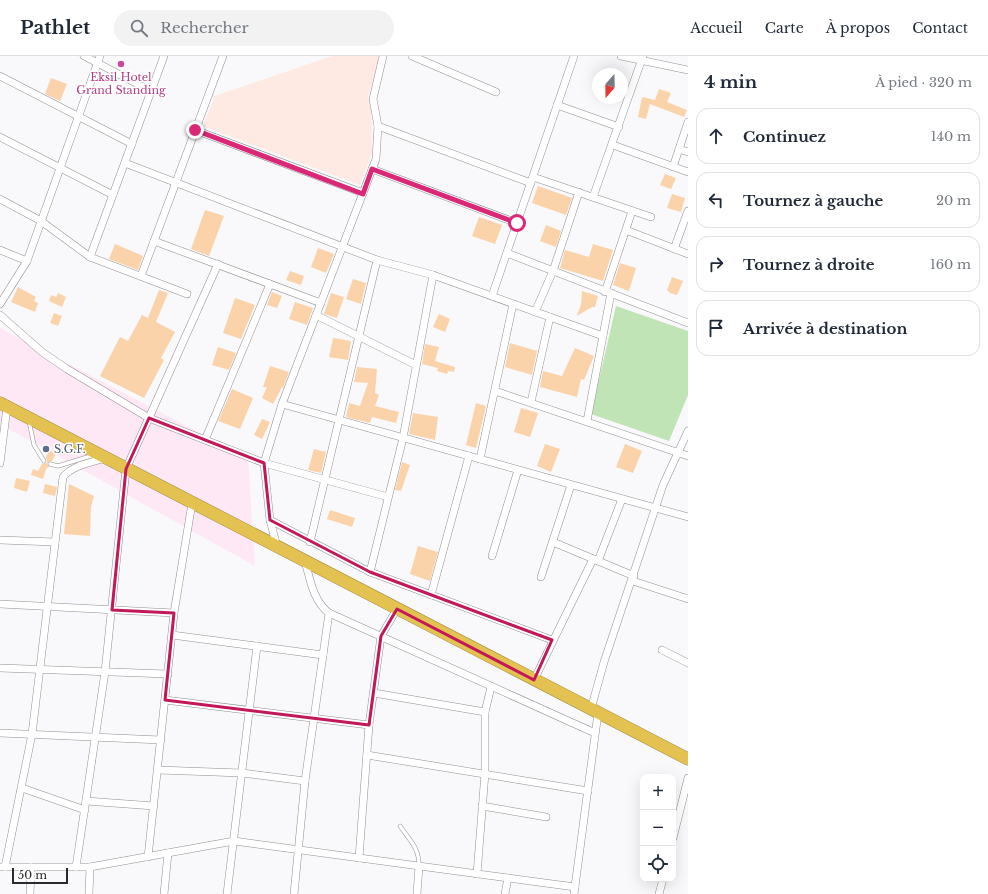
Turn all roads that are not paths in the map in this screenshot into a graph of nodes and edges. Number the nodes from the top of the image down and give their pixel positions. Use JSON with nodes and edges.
{"nodes":[{"id":1,"x":84,"y":56,"type":"edge"},
{"id":2,"x":164,"y":56,"type":"edge"},
{"id":3,"x":222,"y":56,"type":"edge"},
{"id":4,"x":383,"y":56,"type":"edge"},
{"id":5,"x":412,"y":56,"type":"edge"},
{"id":6,"x":574,"y":56,"type":"edge"},
{"id":7,"x":621,"y":56,"type":"edge"},
{"id":8,"x":642,"y":58,"type":"edge"},
{"id":9,"x":99,"y":60,"type":"edge"},
{"id":10,"x":688,"y":70,"type":"edge"},
{"id":11,"x":0,"y":76,"type":"edge"},
{"id":12,"x":151,"y":91,"type":"junction"},
{"id":13,"x":496,"y":92,"type":"dead end"},
{"id":14,"x":558,"y":105,"type":"junction"},
{"id":15,"x":79,"y":116,"type":"junction"},
{"id":16,"x":688,"y":122,"type":"edge"},
{"id":17,"x":378,"y":126,"type":"junction"},
{"id":18,"x":619,"y":127,"type":"junction"},
{"id":19,"x":195,"y":130,"type":"junction"},
{"id":20,"x":0,"y":137,"type":"edge"},
{"id":21,"x":132,"y":144,"type":"junction"},
{"id":22,"x":612,"y":145,"type":"junction"},
{"id":23,"x":679,"y":149,"type":"junction"},
{"id":24,"x":688,"y":152,"type":"edge"},
{"id":25,"x":125,"y":164,"type":"junction"},
{"id":26,"x":672,"y":167,"type":"junction"},
{"id":27,"x":61,"y":168,"type":"junction"},
{"id":28,"x":372,"y":169,"type":"junction"},
{"id":29,"x":688,"y":172,"type":"edge"},
{"id":30,"x":532,"y":180,"type":"junction"},
{"id":31,"x":175,"y":183,"type":"junction"},
{"id":32,"x":579,"y":192,"type":"junction"},
{"id":33,"x":363,"y":194,"type":"junction"},
{"id":34,"x":113,"y":195,"type":"junction"},
{"id":35,"x":593,"y":197,"type":"junction"},
{"id":36,"x":0,"y":199,"type":"edge"},
{"id":37,"x":632,"y":211,"type":"junction"},
{"id":38,"x":688,"y":211,"type":"edge"},
{"id":39,"x":650,"y":217,"type":"dead end"},
{"id":40,"x":41,"y":221,"type":"junction"},
{"id":41,"x":517,"y":223,"type":"junction"},
{"id":42,"x":626,"y":230,"type":"junction"},
{"id":43,"x":154,"y":240,"type":"junction"},
{"id":44,"x":342,"y":247,"type":"junction"},
{"id":45,"x":674,"y":249,"type":"junction"},
{"id":46,"x":0,"y":250,"type":"edge"},
{"id":47,"x":507,"y":253,"type":"junction"},
{"id":48,"x":688,"y":254,"type":"edge"},
{"id":49,"x":90,"y":257,"type":"junction"},
{"id":50,"x":377,"y":260,"type":"junction"},
{"id":51,"x":27,"y":261,"type":"junction"},
{"id":52,"x":218,"y":264,"type":"junction"},
{"id":53,"x":553,"y":271,"type":"junction"},
{"id":54,"x":433,"y":275,"type":"junction"},
{"id":55,"x":141,"y":276,"type":"junction"},
{"id":56,"x":270,"y":284,"type":"junction"},
{"id":57,"x":608,"y":292,"type":"junction"},
{"id":58,"x":187,"y":294,"type":"dead end"},
{"id":59,"x":492,"y":296,"type":"junction"},
{"id":60,"x":321,"y":303,"type":"junction"},
{"id":61,"x":0,"y":304,"type":"edge"},
{"id":62,"x":513,"y":304,"type":"junction"},
{"id":63,"x":535,"y":312,"type":"junction"},
{"id":64,"x":0,"y":315,"type":"edge"},
{"id":65,"x":316,"y":315,"type":"junction"},
{"id":66,"x":550,"y":317,"type":"junction"},
{"id":67,"x":688,"y":323,"type":"edge"},
{"id":68,"x":603,"y":336,"type":"junction"},
{"id":69,"x":360,"y":337,"type":"junction"},
{"id":70,"x":416,"y":365,"type":"junction"},
{"id":71,"x":495,"y":391,"type":"junction"},
{"id":72,"x":531,"y":402,"type":"junction"},
{"id":73,"x":282,"y":404,"type":"junction"},
{"id":74,"x":4,"y":405,"type":"edge"},
{"id":75,"x":28,"y":418,"type":"junction"},
{"id":76,"x":149,"y":418,"type":"junction"},
{"id":77,"x":340,"y":420,"type":"junction"},
{"id":78,"x":587,"y":420,"type":"junction"},
{"id":79,"x":688,"y":431,"type":"edge"},
{"id":80,"x":403,"y":438,"type":"junction"},
{"id":81,"x":205,"y":440,"type":"junction"},
{"id":82,"x":678,"y":452,"type":"junction"},
{"id":83,"x":101,"y":456,"type":"junction"},
{"id":84,"x":469,"y":456,"type":"junction"},
{"id":85,"x":688,"y":456,"type":"edge"},
{"id":86,"x":480,"y":460,"type":"junction"},
{"id":87,"x":44,"y":461,"type":"dead end"},
{"id":88,"x":0,"y":463,"type":"edge"},
{"id":89,"x":50,"y":464,"type":"dead end"},
{"id":90,"x":264,"y":464,"type":"junction"},
{"id":91,"x":126,"y":469,"type":"junction"},
{"id":92,"x":518,"y":470,"type":"junction"},
{"id":93,"x":325,"y":480,"type":"junction"},
{"id":94,"x":571,"y":485,"type":"junction"},
{"id":95,"x":388,"y":497,"type":"junction"},
{"id":96,"x":622,"y":499,"type":"junction"},
{"id":97,"x":192,"y":503,"type":"junction"},
{"id":98,"x":656,"y":508,"type":"junction"},
{"id":99,"x":688,"y":518,"type":"edge"},
{"id":100,"x":270,"y":520,"type":"junction"},
{"id":101,"x":0,"y":540,"type":"edge"},
{"id":102,"x":55,"y":542,"type":"junction"},
{"id":103,"x":310,"y":542,"type":"junction"},
{"id":104,"x":553,"y":542,"type":"junction"},
{"id":105,"x":277,"y":547,"type":"junction"},
{"id":106,"x":492,"y":556,"type":"dead end"},
{"id":107,"x":596,"y":560,"type":"junction"},
{"id":108,"x":305,"y":561,"type":"junction"},
{"id":109,"x":370,"y":572,"type":"junction"},
{"id":110,"x":541,"y":577,"type":"dead end"},
{"id":111,"x":634,"y":578,"type":"junction"},
{"id":112,"x":431,"y":595,"type":"junction"},
{"id":113,"x":688,"y":599,"type":"edge"},
{"id":114,"x":0,"y":604,"type":"edge"},
{"id":115,"x":48,"y":606,"type":"junction"},
{"id":116,"x":397,"y":609,"type":"junction"},
{"id":117,"x":112,"y":610,"type":"junction"},
{"id":118,"x":174,"y":613,"type":"junction"},
{"id":119,"x":329,"y":613,"type":"junction"},
{"id":120,"x":172,"y":635,"type":"junction"},
{"id":121,"x":381,"y":636,"type":"junction"},
{"id":122,"x":552,"y":640,"type":"junction"},
{"id":123,"x":257,"y":646,"type":"junction"},
{"id":124,"x":662,"y":650,"type":"dead end"},
{"id":125,"x":323,"y":655,"type":"junction"},
{"id":126,"x":688,"y":663,"type":"edge"},
{"id":127,"x":0,"y":668,"type":"edge"},
{"id":128,"x":40,"y":669,"type":"junction"},
{"id":129,"x":105,"y":672,"type":"junction"},
{"id":130,"x":168,"y":674,"type":"junction"},
{"id":131,"x":534,"y":680,"type":"junction"},
{"id":132,"x":491,"y":687,"type":"junction"},
{"id":133,"x":374,"y":693,"type":"junction"},
{"id":134,"x":165,"y":700,"type":"junction"},
{"id":135,"x":249,"y":711,"type":"junction"},
{"id":136,"x":595,"y":711,"type":"junction"},
{"id":137,"x":485,"y":712,"type":"junction"},
{"id":138,"x":313,"y":719,"type":"junction"},
{"id":139,"x":369,"y":725,"type":"junction"},
{"id":140,"x":0,"y":733,"type":"edge"},
{"id":141,"x":596,"y":733,"type":"junction"},
{"id":142,"x":32,"y":734,"type":"junction"},
{"id":143,"x":96,"y":737,"type":"junction"},
{"id":144,"x":161,"y":740,"type":"junction"},
{"id":145,"x":367,"y":755,"type":"junction"},
{"id":146,"x":688,"y":759,"type":"edge"},
{"id":147,"x":158,"y":770,"type":"junction"},
{"id":148,"x":242,"y":773,"type":"junction"},
{"id":149,"x":485,"y":773,"type":"junction"},
{"id":150,"x":688,"y":778,"type":"edge"},
{"id":151,"x":305,"y":781,"type":"junction"},
{"id":152,"x":22,"y":788,"type":"junction"},
{"id":153,"x":588,"y":792,"type":"junction"},
{"id":154,"x":86,"y":801,"type":"junction"},
{"id":155,"x":154,"y":806,"type":"junction"},
{"id":156,"x":482,"y":806,"type":"junction"},
{"id":157,"x":85,"y":810,"type":"junction"},
{"id":158,"x":546,"y":817,"type":"dead end"},
{"id":159,"x":400,"y":826,"type":"dead end"},
{"id":160,"x":676,"y":826,"type":"edge"},
{"id":161,"x":234,"y":841,"type":"junction"},
{"id":162,"x":298,"y":850,"type":"junction"},
{"id":163,"x":168,"y":853,"type":"junction"},
{"id":164,"x":148,"y":857,"type":"junction"},
{"id":165,"x":359,"y":858,"type":"junction"},
{"id":166,"x":419,"y":866,"type":"junction"},
{"id":167,"x":3,"y":867,"type":"edge"},
{"id":168,"x":31,"y":867,"type":"junction"},
{"id":169,"x":76,"y":867,"type":"junction"},
{"id":170,"x":90,"y":867,"type":"junction"},
{"id":171,"x":477,"y":874,"type":"junction"},
{"id":172,"x":508,"y":878,"type":"junction"},
{"id":173,"x":662,"y":882,"type":"edge"},
{"id":174,"x":574,"y":891,"type":"edge"},
{"id":175,"x":30,"y":894,"type":"edge"},
{"id":176,"x":89,"y":894,"type":"edge"},
{"id":177,"x":164,"y":894,"type":"edge"},
{"id":178,"x":227,"y":894,"type":"edge"},
{"id":179,"x":294,"y":894,"type":"edge"},
{"id":180,"x":417,"y":894,"type":"edge"},
{"id":181,"x":505,"y":894,"type":"edge"},
{"id":182,"x":659,"y":894,"type":"edge"}],
"edges":[{"from":1,"to":9,"type":"street"},
{"from":2,"to":12,"type":"street"},
{"from":3,"to":19,"type":"street"},
{"from":4,"to":17,"type":"street"},
{"from":5,"to":13,"type":"street"},
{"from":6,"to":14,"type":"street"},
{"from":7,"to":8,"type":"street"},
{"from":8,"to":10,"type":"street"},
{"from":8,"to":18,"type":"street"},
{"from":9,"to":12,"type":"street"},
{"from":9,"to":15,"type":"street"},
{"from":11,"to":15,"type":"street"},
{"from":12,"to":21,"type":"street"},
{"from":14,"to":18,"type":"street"},
{"from":14,"to":30,"type":"street"},
{"from":15,"to":21,"type":"street"},
{"from":15,"to":27,"type":"street"},
{"from":16,"to":23,"type":"street"},
{"from":17,"to":28,"type":"street"},
{"from":17,"to":30,"type":"street"},
{"from":18,"to":22,"type":"street"},
{"from":19,"to":31,"type":"street"},
{"from":19,"to":33,"type":"street"},
{"from":20,"to":27,"type":"street"},
{"from":21,"to":25,"type":"street"},
{"from":22,"to":26,"type":"street"},
{"from":22,"to":35,"type":"street"},
{"from":23,"to":24,"type":"street"},
{"from":23,"to":26,"type":"street"},
{"from":25,"to":31,"type":"street"},
{"from":25,"to":34,"type":"street"},
{"from":26,"to":29,"type":"street"},
{"from":27,"to":34,"type":"street"},
{"from":27,"to":40,"type":"street"},
{"from":28,"to":33,"type":"street"},
{"from":28,"to":41,"type":"street"},
{"from":30,"to":32,"type":"street"},
{"from":30,"to":41,"type":"street"},
{"from":31,"to":43,"type":"street"},
{"from":31,"to":44,"type":"street"},
{"from":32,"to":35,"type":"street"},
{"from":32,"to":53,"type":"street"},
{"from":33,"to":44,"type":"street"},
{"from":34,"to":49,"type":"street"},
{"from":35,"to":37,"type":"street"},
{"from":36,"to":40,"type":"street"},
{"from":37,"to":39,"type":"street"},
{"from":37,"to":42,"type":"street"},
{"from":38,"to":45,"type":"street"},
{"from":40,"to":49,"type":"street"},
{"from":40,"to":51,"type":"street"},
{"from":41,"to":47,"type":"street"},
{"from":42,"to":45,"type":"street"},
{"from":42,"to":57,"type":"street"},
{"from":43,"to":52,"type":"street"},
{"from":43,"to":55,"type":"street"},
{"from":44,"to":50,"type":"street"},
{"from":44,"to":60,"type":"street"},
{"from":45,"to":48,"type":"street"},
{"from":46,"to":51,"type":"street"},
{"from":47,"to":53,"type":"street"},
{"from":47,"to":59,"type":"street"},
{"from":49,"to":55,"type":"street"},
{"from":50,"to":54,"type":"street"},
{"from":50,"to":69,"type":"street"},
{"from":51,"to":61,"type":"street"},
{"from":52,"to":56,"type":"street"},
{"from":52,"to":76,"type":"street"},
{"from":53,"to":57,"type":"street"},
{"from":53,"to":63,"type":"street"},
{"from":54,"to":59,"type":"street"},
{"from":54,"to":70,"type":"street"},
{"from":55,"to":58,"type":"street"},
{"from":56,"to":60,"type":"street"},
{"from":56,"to":81,"type":"street"},
{"from":57,"to":67,"type":"street"},
{"from":57,"to":68,"type":"street"},
{"from":59,"to":62,"type":"street"},
{"from":60,"to":65,"type":"street"},
{"from":62,"to":63,"type":"street"},
{"from":62,"to":71,"type":"street"},
{"from":63,"to":66,"type":"street"},
{"from":64,"to":76,"type":"street"},
{"from":65,"to":69,"type":"street"},
{"from":65,"to":73,"type":"street"},
{"from":66,"to":68,"type":"street"},
{"from":66,"to":72,"type":"street"},
{"from":68,"to":78,"type":"street"},
{"from":69,"to":70,"type":"street"},
{"from":69,"to":77,"type":"street"},
{"from":70,"to":80,"type":"street"},
{"from":71,"to":72,"type":"street"},
{"from":71,"to":86,"type":"street"},
{"from":72,"to":78,"type":"street"},
{"from":73,"to":77,"type":"street"},
{"from":73,"to":90,"type":"street"},
{"from":74,"to":75,"type":"highway"},
{"from":74,"to":88,"type":"street"},
{"from":75,"to":83,"type":"highway"},
{"from":75,"to":87,"type":"lane"},
{"from":76,"to":81,"type":"street"},
{"from":76,"to":91,"type":"street"},
{"from":77,"to":80,"type":"street"},
{"from":77,"to":93,"type":"street"},
{"from":78,"to":82,"type":"street"},
{"from":79,"to":82,"type":"street"},
{"from":80,"to":84,"type":"street"},
{"from":80,"to":95,"type":"street"},
{"from":81,"to":90,"type":"street"},
{"from":82,"to":85,"type":"street"},
{"from":82,"to":98,"type":"street"},
{"from":83,"to":89,"type":"lane"},
{"from":83,"to":91,"type":"highway"},
{"from":83,"to":102,"type":"street"},
{"from":84,"to":86,"type":"street"},
{"from":84,"to":112,"type":"street"},
{"from":86,"to":92,"type":"street"},
{"from":90,"to":93,"type":"street"},
{"from":90,"to":100,"type":"street"},
{"from":91,"to":97,"type":"highway"},
{"from":91,"to":117,"type":"street"},
{"from":92,"to":94,"type":"street"},
{"from":92,"to":106,"type":"street"},
{"from":93,"to":95,"type":"street"},
{"from":93,"to":103,"type":"street"},
{"from":94,"to":96,"type":"street"},
{"from":94,"to":104,"type":"street"},
{"from":95,"to":109,"type":"street"},
{"from":96,"to":98,"type":"street"},
{"from":96,"to":107,"type":"street"},
{"from":97,"to":105,"type":"highway"},
{"from":97,"to":118,"type":"street"},
{"from":98,"to":99,"type":"street"},
{"from":98,"to":111,"type":"street"},
{"from":100,"to":103,"type":"street"},
{"from":100,"to":105,"type":"street"},
{"from":101,"to":102,"type":"street"},
{"from":102,"to":115,"type":"street"},
{"from":103,"to":109,"type":"street"},
{"from":104,"to":107,"type":"street"},
{"from":104,"to":110,"type":"street"},
{"from":105,"to":108,"type":"highway"},
{"from":107,"to":111,"type":"street"},
{"from":107,"to":122,"type":"street"},
{"from":108,"to":116,"type":"highway"},
{"from":108,"to":119,"type":"street"},
{"from":109,"to":112,"type":"street"},
{"from":111,"to":113,"type":"street"},
{"from":111,"to":136,"type":"street"},
{"from":112,"to":122,"type":"street"},
{"from":114,"to":115,"type":"street"},
{"from":115,"to":117,"type":"street"},
{"from":115,"to":128,"type":"street"},
{"from":116,"to":121,"type":"street"},
{"from":116,"to":131,"type":"highway"},
{"from":117,"to":118,"type":"street"},
{"from":117,"to":129,"type":"street"},
{"from":118,"to":120,"type":"street"},
{"from":119,"to":121,"type":"street"},
{"from":119,"to":125,"type":"street"},
{"from":120,"to":123,"type":"street"},
{"from":120,"to":130,"type":"street"},
{"from":121,"to":132,"type":"street"},
{"from":121,"to":133,"type":"street"},
{"from":122,"to":131,"type":"street"},
{"from":123,"to":125,"type":"street"},
{"from":123,"to":135,"type":"street"},
{"from":124,"to":126,"type":"street"},
{"from":125,"to":138,"type":"street"},
{"from":127,"to":128,"type":"street"},
{"from":128,"to":129,"type":"street"},
{"from":128,"to":142,"type":"street"},
{"from":129,"to":130,"type":"street"},
{"from":129,"to":143,"type":"street"},
{"from":130,"to":134,"type":"street"},
{"from":131,"to":136,"type":"highway"},
{"from":132,"to":137,"type":"street"},
{"from":132,"to":141,"type":"street"},
{"from":133,"to":137,"type":"street"},
{"from":133,"to":139,"type":"street"},
{"from":134,"to":135,"type":"street"},
{"from":134,"to":144,"type":"street"},
{"from":135,"to":138,"type":"street"},
{"from":135,"to":148,"type":"street"},
{"from":136,"to":141,"type":"street"},
{"from":136,"to":146,"type":"highway"},
{"from":137,"to":149,"type":"street"},
{"from":138,"to":139,"type":"street"},
{"from":138,"to":151,"type":"street"},
{"from":139,"to":145,"type":"street"},
{"from":140,"to":142,"type":"street"},
{"from":141,"to":153,"type":"street"},
{"from":142,"to":143,"type":"street"},
{"from":142,"to":152,"type":"street"},
{"from":143,"to":144,"type":"street"},
{"from":143,"to":154,"type":"street"},
{"from":144,"to":147,"type":"street"},
{"from":145,"to":149,"type":"street"},
{"from":145,"to":165,"type":"street"},
{"from":147,"to":148,"type":"street"},
{"from":147,"to":155,"type":"street"},
{"from":148,"to":151,"type":"street"},
{"from":148,"to":161,"type":"street"},
{"from":149,"to":153,"type":"street"},
{"from":149,"to":156,"type":"street"},
{"from":150,"to":160,"type":"street"},
{"from":151,"to":162,"type":"street"},
{"from":152,"to":157,"type":"street"},
{"from":152,"to":167,"type":"street"},
{"from":153,"to":174,"type":"street"},
{"from":154,"to":155,"type":"street"},
{"from":154,"to":157,"type":"street"},
{"from":155,"to":164,"type":"street"},
{"from":156,"to":158,"type":"street"},
{"from":156,"to":171,"type":"street"},
{"from":157,"to":169,"type":"street"},
{"from":159,"to":166,"type":"lane"},
{"from":161,"to":162,"type":"street"},
{"from":161,"to":163,"type":"street"},
{"from":161,"to":178,"type":"street"},
{"from":162,"to":165,"type":"street"},
{"from":162,"to":179,"type":"street"},
{"from":163,"to":164,"type":"street"},
{"from":163,"to":177,"type":"street"},
{"from":164,"to":170,"type":"street"},
{"from":165,"to":166,"type":"street"},
{"from":166,"to":171,"type":"street"},
{"from":166,"to":180,"type":"street"},
{"from":167,"to":168,"type":"street"},
{"from":168,"to":169,"type":"street"},
{"from":168,"to":175,"type":"street"},
{"from":169,"to":170,"type":"street"},
{"from":170,"to":176,"type":"street"},
{"from":171,"to":172,"type":"street"},
{"from":172,"to":174,"type":"street"},
{"from":172,"to":181,"type":"street"},
{"from":173,"to":182,"type":"street"}]}
